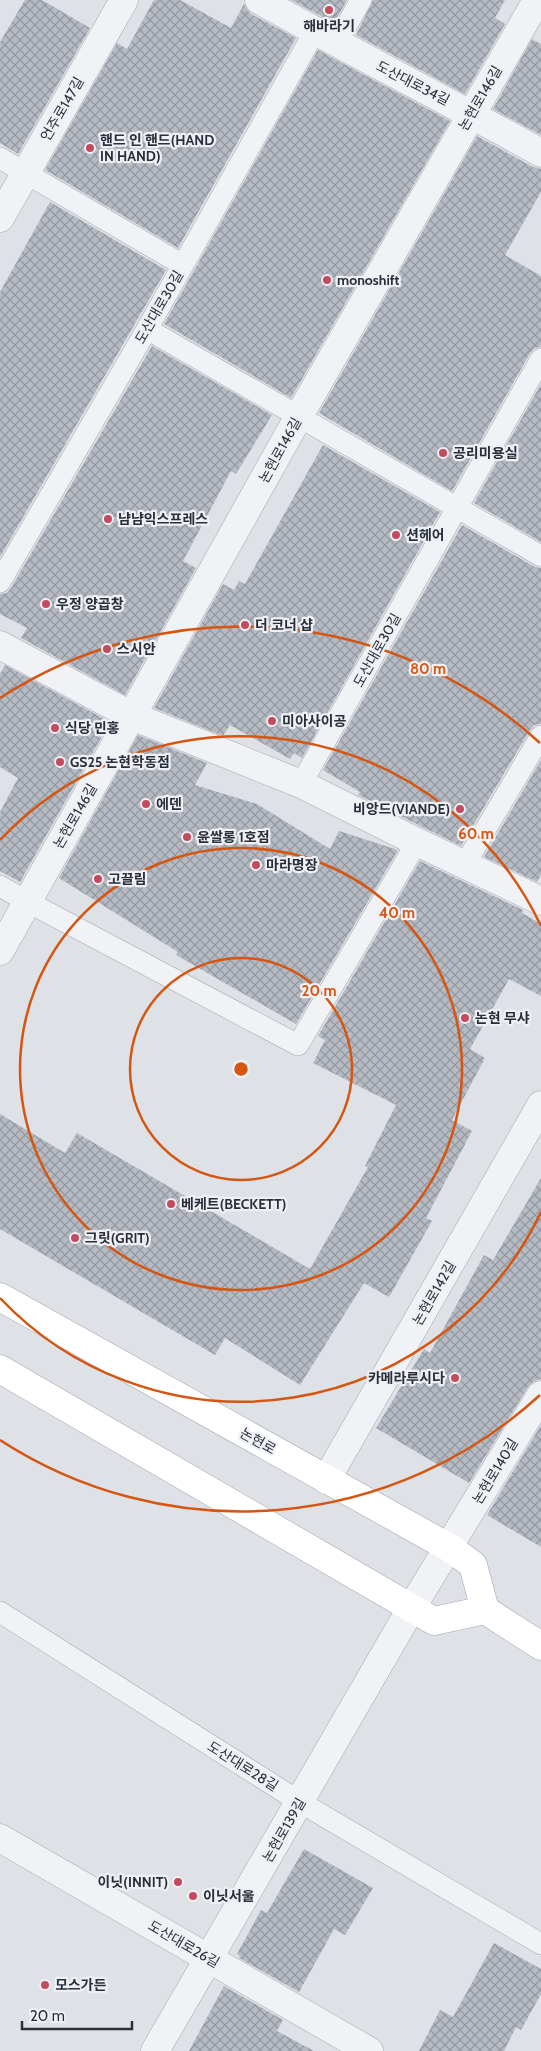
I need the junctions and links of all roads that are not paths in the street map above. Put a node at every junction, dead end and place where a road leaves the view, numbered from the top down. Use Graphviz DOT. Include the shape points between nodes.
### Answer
graph roads {
  1 [pos="124,0"];
  2 [pos="259,0"];
  3 [pos="361,0"];
  4 [pos="537,0"];
  5 [pos="325,37"];
  6 [pos="471,114"];
  7 [pos="541,153"];
  8 [pos="0,158"];
  9 [pos="26,174"];
  10 [pos="0,218"];
  11 [pos="183,265"];
  12 [pos="147,329"];
  13 [pos="541,359"];
  14 [pos="300,416"];
  15 [pos="458,506"];
  16 [pos="541,556"];
  17 [pos="0,582"];
  18 [pos="0,646"];
  19 [pos="132,716"];
  20 [pos="541,736"];
  21 [pos="301,784"];
  22 [pos="417,842"];
  23 [pos="465,864"];
  24 [pos="0,886"];
  25 [pos="541,901"];
  26 [pos="26,902"];
  27 [pos="0,951"];
  28 [pos="541,1105"];
  29 [pos="0,1297"];
  30 [pos="0,1369"];
  31 [pos="541,1395"];
  32 [pos="326,1480"];
  33 [pos="450,1548"];
  34 [pos="412,1607"];
  35 [pos="485,1610"];
  36 [pos="0,1612"];
  37 [pos="541,1646"];
  38 [pos="300,1802"];
  39 [pos="0,1838"];
  40 [pos="541,1944"];
  41 [pos="209,1959"];
  42 [pos="155,2051"];
  43 [pos="369,2051"];
  1 -- 9 [label="street, 언주로147길"];
  2 -- 5 [label="street, 도산대로34길"];
  3 -- 5 [label="lane"];
  4 -- 6 [label="street, 논현로146길"];
  5 -- 6 [label="street, 도산대로34길"];
  5 -- 11 [label="lane, 도산대로30길"];
  6 -- 7 [label="street, 도산대로34길"];
  6 -- 14 [label="street, 논현로146길"];
  8 -- 9 [label="lane"];
  9 -- 10 [label="street, 언주로147길"];
  9 -- 11 [label="lane"];
  11 -- 12 [label="lane, 도산대로30길"];
  12 -- 14 [label="lane"];
  12 -- 17 [label="lane, 도산대로30길"];
  13 -- 15 [label="lane, 도산대로30길"];
  14 -- 15 [label="lane"];
  14 -- 19 [label="street, 논현로146길"];
  15 -- 16 [label="lane"];
  15 -- 21 [label="lane, 도산대로30길"];
  18 -- 19 [label="street"];
  19 -- 21 [label="street"];
  19 -- 26 [label="street, 논현로146길"];
  20 -- 23 [label="lane"];
  21 -- 22 [label="street"];
  22 -- 23 [label="street"];
  22 -- 26 [label="lane" via="298,1044"];
  23 -- 25 [label="street"];
  24 -- 26 [label="lane"];
  26 -- 27 [label="street, 논현로146길"];
  28 -- 32 [label="street, 논현로142길"];
  29 -- 32 [label="main road, 논현로"];
  30 -- 34 [label="main road"];
  31 -- 33 [label="street, 논현로140길"];
  32 -- 33 [label="main road, 논현로"];
  33 -- 34 [label="street, 논현로140길"];
  33 -- 35 [label="main road, 논현로" via="473,1565"];
  34 -- 35 [label="main road" via="434,1621"];
  34 -- 38 [label="street, 논현로139길"];
  35 -- 37 [label="main road"];
  36 -- 38 [label="lane, 도산대로28길"];
  38 -- 40 [label="lane, 도산대로28길"];
  38 -- 41 [label="street, 논현로139길"];
  39 -- 41 [label="street, 도산대로26길"];
  41 -- 42 [label="street, 논현로139길"];
  41 -- 43 [label="street, 도산대로26길"];
}
